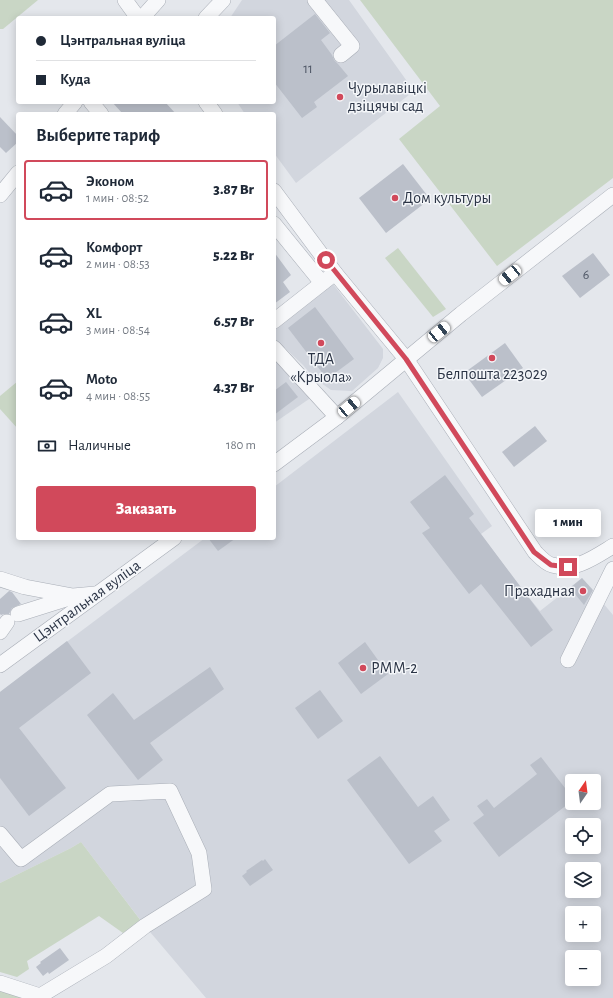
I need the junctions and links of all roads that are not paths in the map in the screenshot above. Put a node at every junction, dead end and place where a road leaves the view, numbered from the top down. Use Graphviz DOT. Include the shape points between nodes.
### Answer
graph roads {
  1 [pos="125,0"];
  2 [pos="158,0"];
  3 [pos="223,0"];
  4 [pos="315,0"];
  5 [pos="137,16"];
  6 [pos="144,16"];
  7 [pos="208,16"];
  8 [pos="341,55"];
  9 [pos="73,104"];
  10 [pos="92,104"];
  11 [pos="67,112"];
  12 [pos="99,112"];
  13 [pos="16,175"];
  14 [pos="0,195"];
  15 [pos="276,195"];
  16 [pos="613,195"];
  17 [pos="276,226"];
  18 [pos="335,273"];
  19 [pos="322,283"];
  20 [pos="276,319"];
  21 [pos="276,350"];
  22 [pos="406,359"];
  23 [pos="337,417"];
  24 [pos="276,463"];
  25 [pos="171,540"];
  26 [pos="613,546"];
  27 [pos="613,569"];
  28 [pos="0,579"];
  29 [pos="96,594"];
  30 [pos="73,596"];
  31 [pos="8,623"];
  32 [pos="568,660"];
  33 [pos="0,665"];
  34 [pos="0,834"];
  35 [pos="0,983"];
  36 [pos="41,997"];
  1 -- 5 [label="street"];
  2 -- 6 [label="street"];
  3 -- 7 [label="street"];
  4 -- 8 [label="street" via="352,46"];
  9 -- 11 [label="street"];
  10 -- 12 [label="street"];
  13 -- 14 [label="street"];
  15 -- 18 [label="street"];
  16 -- 22 [label="street"];
  17 -- 19 [label="street"];
  18 -- 19 [label="street"];
  18 -- 22 [label="street"];
  19 -- 20 [label="street"];
  21 -- 23 [label="street"];
  22 -- 23 [label="street"];
  22 -- 26 [label="street" via="534,552 551,565 568,567 589,561"];
  23 -- 24 [label="street"];
  25 -- 29 [label="street, Цэнтральная вуліца"];
  27 -- 32 [label="street"];
  28 -- 30 [label="street" via="25,587"];
  29 -- 30 [label="street"];
  29 -- 33 [label="street, Цэнтральная вуліца"];
  30 -- 31 [label="street"];
  34 -- 36 [label="street" via="20,858 110,794 170,791 198,853 204,889"];
  35 -- 36 [label="street"];
}
